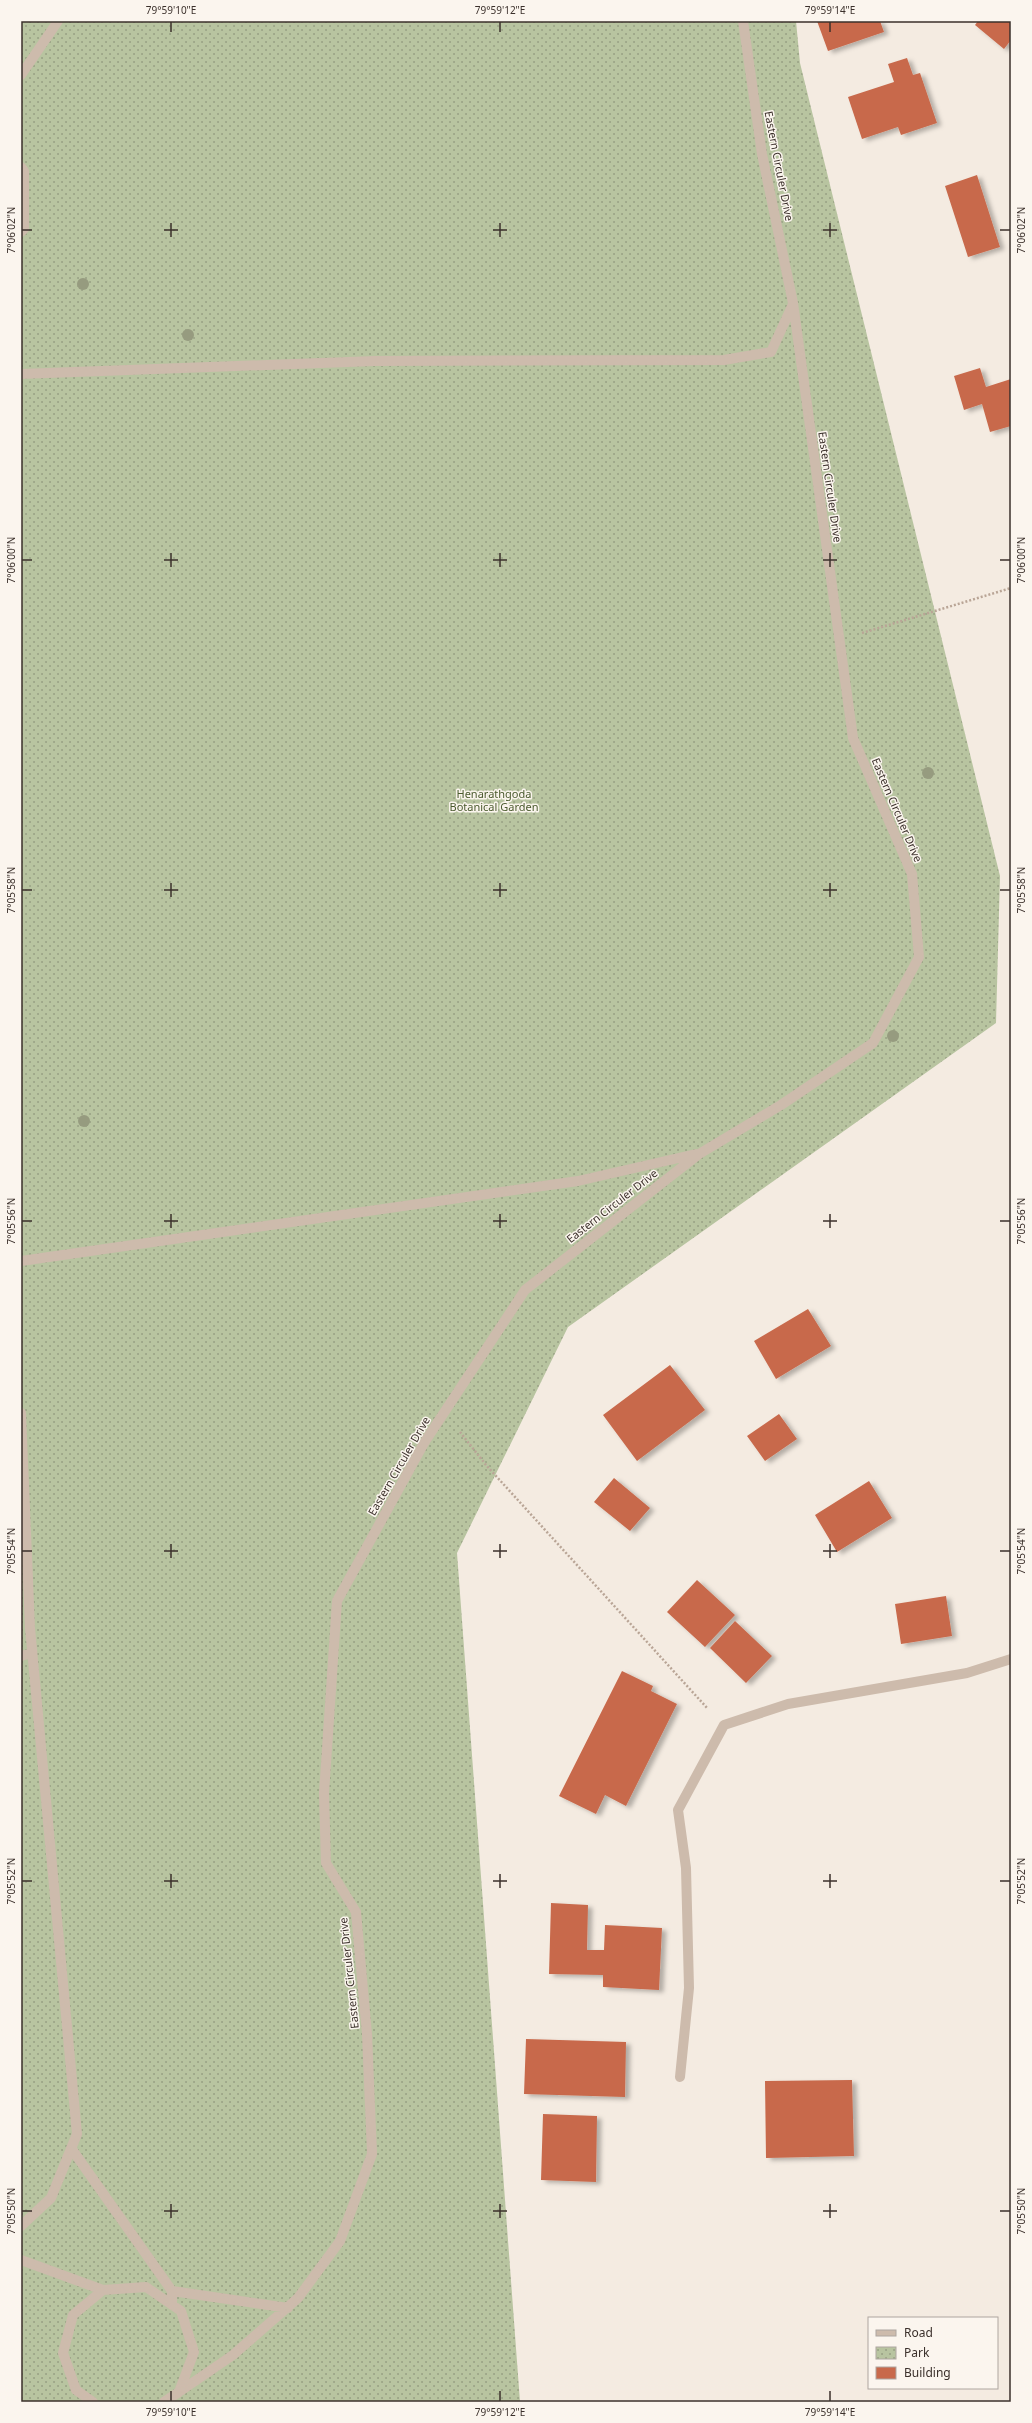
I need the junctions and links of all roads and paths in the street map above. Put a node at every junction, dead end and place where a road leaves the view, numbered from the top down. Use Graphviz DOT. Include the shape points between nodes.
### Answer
graph roads {
  1 [pos="58,21"];
  2 [pos="742,21"];
  3 [pos="21,75"];
  4 [pos="21,167"];
  5 [pos="21,232"];
  6 [pos="793,303"];
  7 [pos="21,374"];
  8 [pos="1011,588"];
  9 [pos="840,640"];
  10 [pos="699,1154"];
  11 [pos="21,1261"];
  12 [pos="21,1413"];
  13 [pos="458,1430"];
  14 [pos="32,1653"];
  15 [pos="21,1656"];
  16 [pos="1011,1659"];
  17 [pos="724,1725"];
  18 [pos="680,2077"];
  19 [pos="71,2148"];
  20 [pos="21,2226"];
  21 [pos="21,2260"];
  22 [pos="103,2290"];
  23 [pos="172,2291"];
  24 [pos="172,2305"];
  25 [pos="288,2308"];
  26 [pos="179,2392"];
  27 [pos="93,2402"];
  28 [pos="164,2402"];
  1 -- 3 [label="street"];
  2 -- 6 [label="street, Eastern Circuler Drive" via="762,154"];
  4 -- 5 [label="street" via="24,171 24,229"];
  6 -- 7 [label="street" via="771,352 724,360 375,361"];
  6 -- 9 [label="street, Eastern Circuler Drive"];
  8 -- 9 [label="path"];
  9 -- 10 [label="street, Eastern Circuler Drive" via="853,738 912,874 919,956 873,1043 782,1104"];
  10 -- 11 [label="street" via="578,1181"];
  10 -- 25 [label="street, Eastern Circuler Drive" via="525,1290 424,1443 337,1602 324,1793 326,1863 356,1912 367,2034 372,2154 340,2241"];
  12 -- 14 [label="street"];
  13 -- 17 [label="path" via="689,1690"];
  14 -- 15 [label="street"];
  14 -- 19 [label="street" via="77,2134"];
  16 -- 17 [label="street" via="967,1673 788,1704"];
  17 -- 18 [label="street" via="678,1810 686,1868 689,1988"];
  19 -- 20 [label="street" via="51,2198"];
  19 -- 23 [label="street"];
  21 -- 22 [label="street"];
  22 -- 24 [label="street" via="146,2287"];
  22 -- 27 [label="street" via="73,2315 63,2353 76,2390"];
  23 -- 24 [label="street"];
  23 -- 25 [label="street"];
  24 -- 26 [label="street" via="181,2311 194,2352"];
  25 -- 26 [label="street, Eastern Circuler Drive" via="233,2355"];
  26 -- 28 [label="street, Eastern Circuler Drive"];
}
